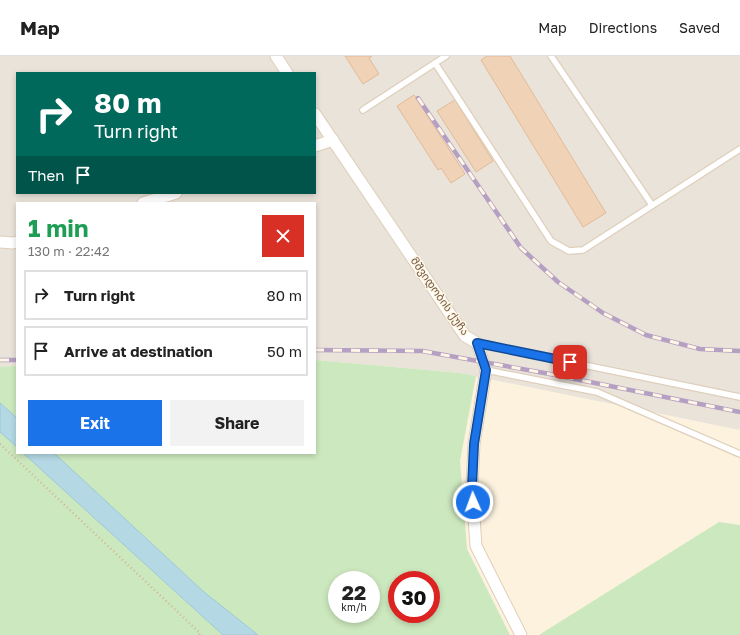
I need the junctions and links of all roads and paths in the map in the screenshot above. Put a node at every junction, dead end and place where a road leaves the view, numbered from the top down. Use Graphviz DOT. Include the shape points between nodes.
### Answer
graph roads {
  1 [pos="276,56"];
  2 [pos="446,56"];
  3 [pos="552,56"];
  4 [pos="435,64"];
  5 [pos="286,72"];
  6 [pos="363,110"];
  7 [pos="316,115"];
  8 [pos="333,140"];
  9 [pos="316,146"];
  10 [pos="740,149"];
  11 [pos="173,194"];
  12 [pos="146,202"];
  13 [pos="652,205"];
  14 [pos="0,242"];
  15 [pos="16,242"];
  16 [pos="477,343"];
  17 [pos="486,370"];
  18 [pos="740,397"];
  19 [pos="0,444"];
  20 [pos="740,454"];
  21 [pos="200,635"];
  22 [pos="521,635"];
  1 -- 5 [label="street"];
  2 -- 4 [label="lane"];
  3 -- 13 [label="lane"];
  4 -- 6 [label="lane"];
  4 -- 13 [label="lane" via="551,241 569,251 583,250"];
  7 -- 8 [label="street, მშვიდობის ქუჩა"];
  8 -- 9 [label="street"];
  8 -- 16 [label="street, მშვიდობის ქუჩა" via="465,336"];
  10 -- 13 [label="lane"];
  11 -- 12 [label="street"];
  14 -- 15 [label="street"];
  16 -- 17 [label="street, მშვიდობის ქუჩა"];
  16 -- 18 [label="lane"];
  17 -- 20 [label="lane" via="597,392"];
  17 -- 22 [label="street, მშვიდობის ქუჩა" via="474,444 472,487 476,546"];
  19 -- 21 [label="path"];
}
